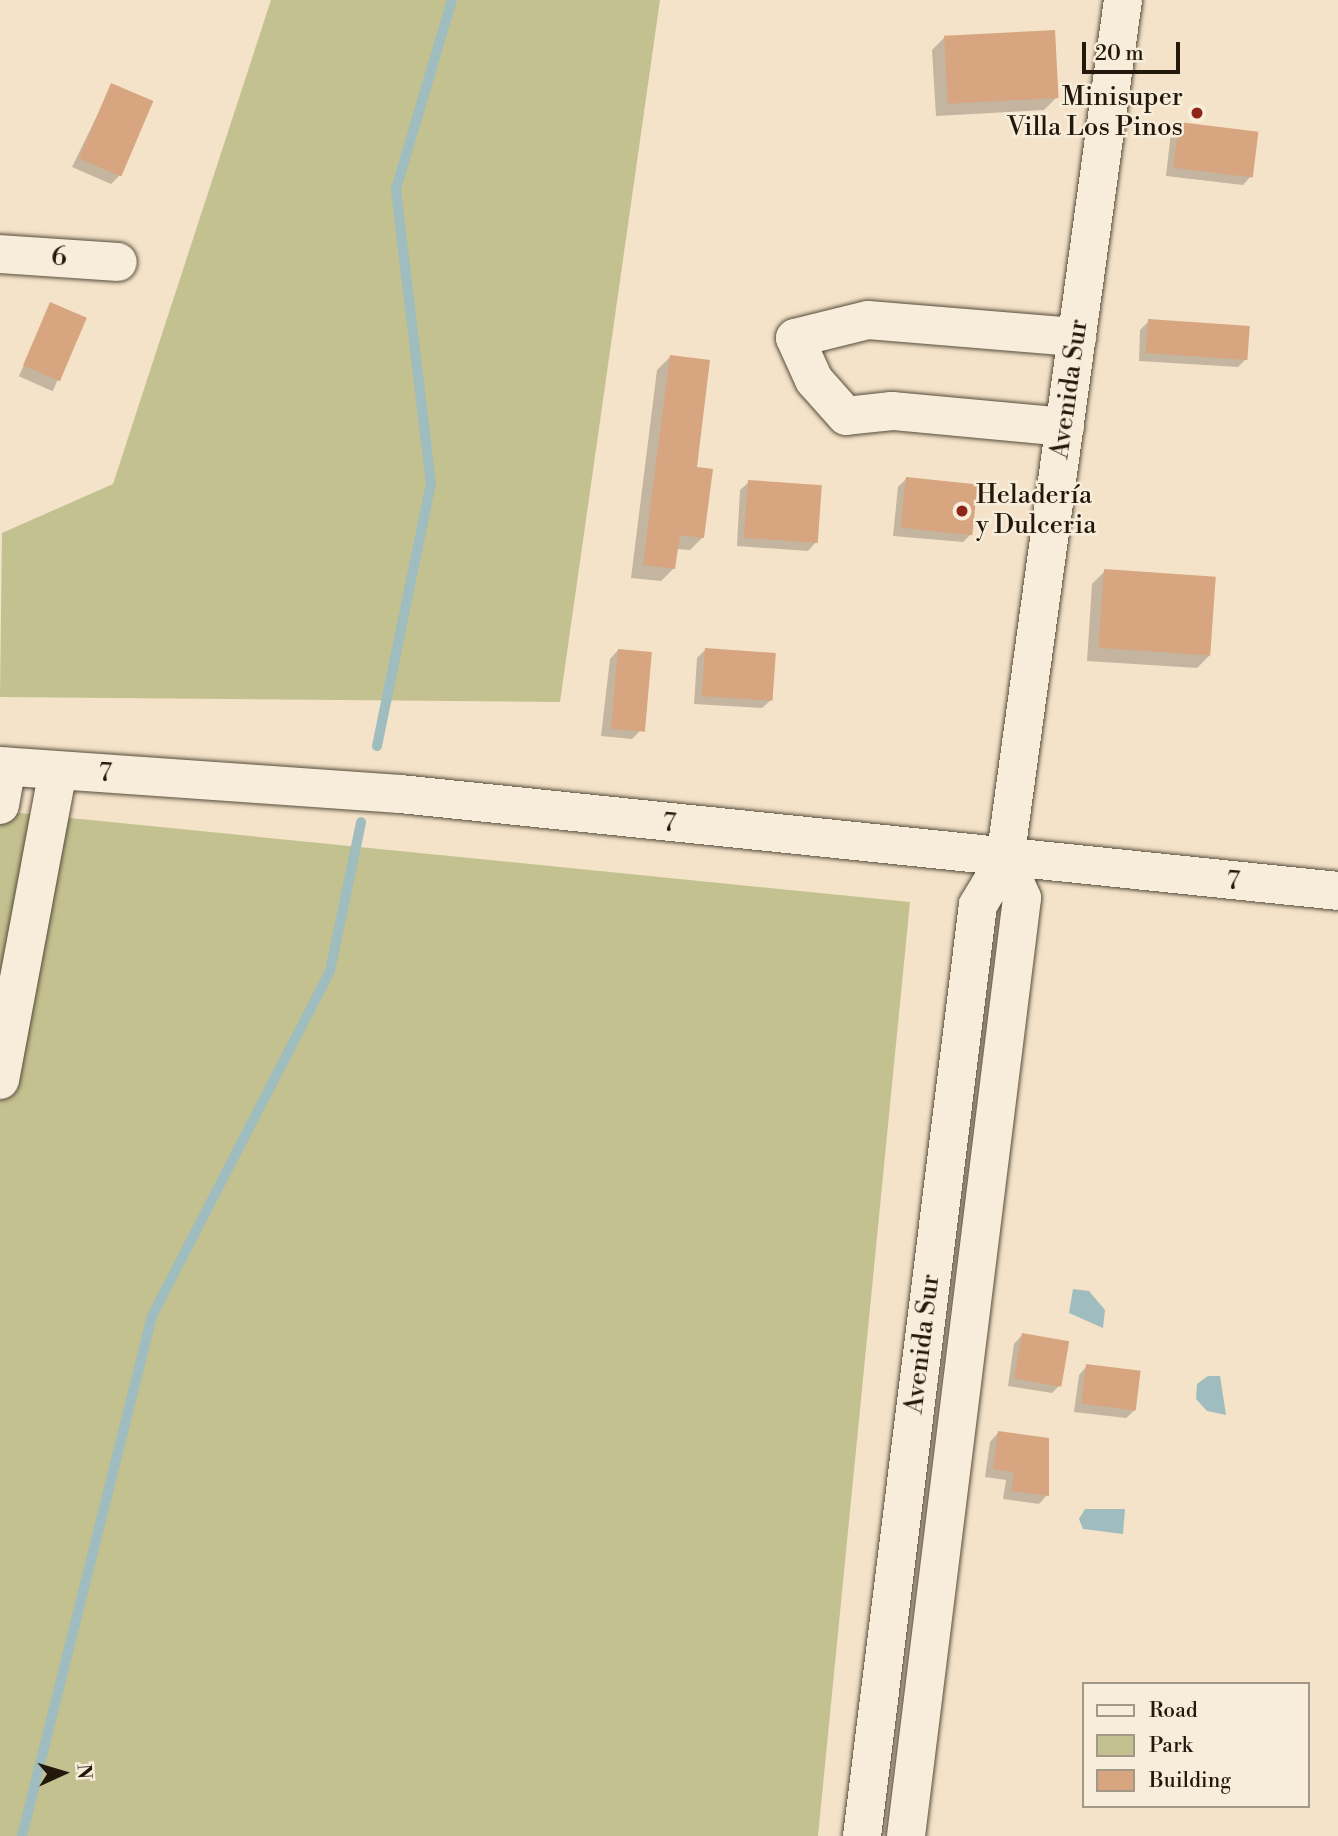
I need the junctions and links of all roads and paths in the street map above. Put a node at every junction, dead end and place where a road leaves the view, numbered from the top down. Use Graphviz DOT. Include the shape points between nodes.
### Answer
graph roads {
  1 [pos="1123,0"];
  2 [pos="0,254"];
  3 [pos="118,262"];
  4 [pos="1077,337"];
  5 [pos="1065,427"];
  6 [pos="3,766"];
  7 [pos="58,771"];
  8 [pos="0,805"];
  9 [pos="1005,860"];
  10 [pos="1338,891"];
  11 [pos="0,1080"];
  12 [pos="862,1836"];
  13 [pos="906,1836"];
  1 -- 4 [label="street, Avenida Sur"];
  2 -- 3 [label="street, 6"];
  4 -- 5 [label="street, Avenida Sur"];
  4 -- 5 [label="street" via="868,320 794,338 814,380 846,416 892,411"];
  5 -- 9 [label="street, Avenida Sur"];
  6 -- 7 [label="street, 7"];
  6 -- 8 [label="street"];
  7 -- 9 [label="street, 7" via="400,794"];
  7 -- 11 [label="street"];
  9 -- 10 [label="street, 7"];
  9 -- 12 [label="street, Avenida Sur" via="978,905"];
  9 -- 13 [label="street, Avenida Sur" via="1023,898"];
}
